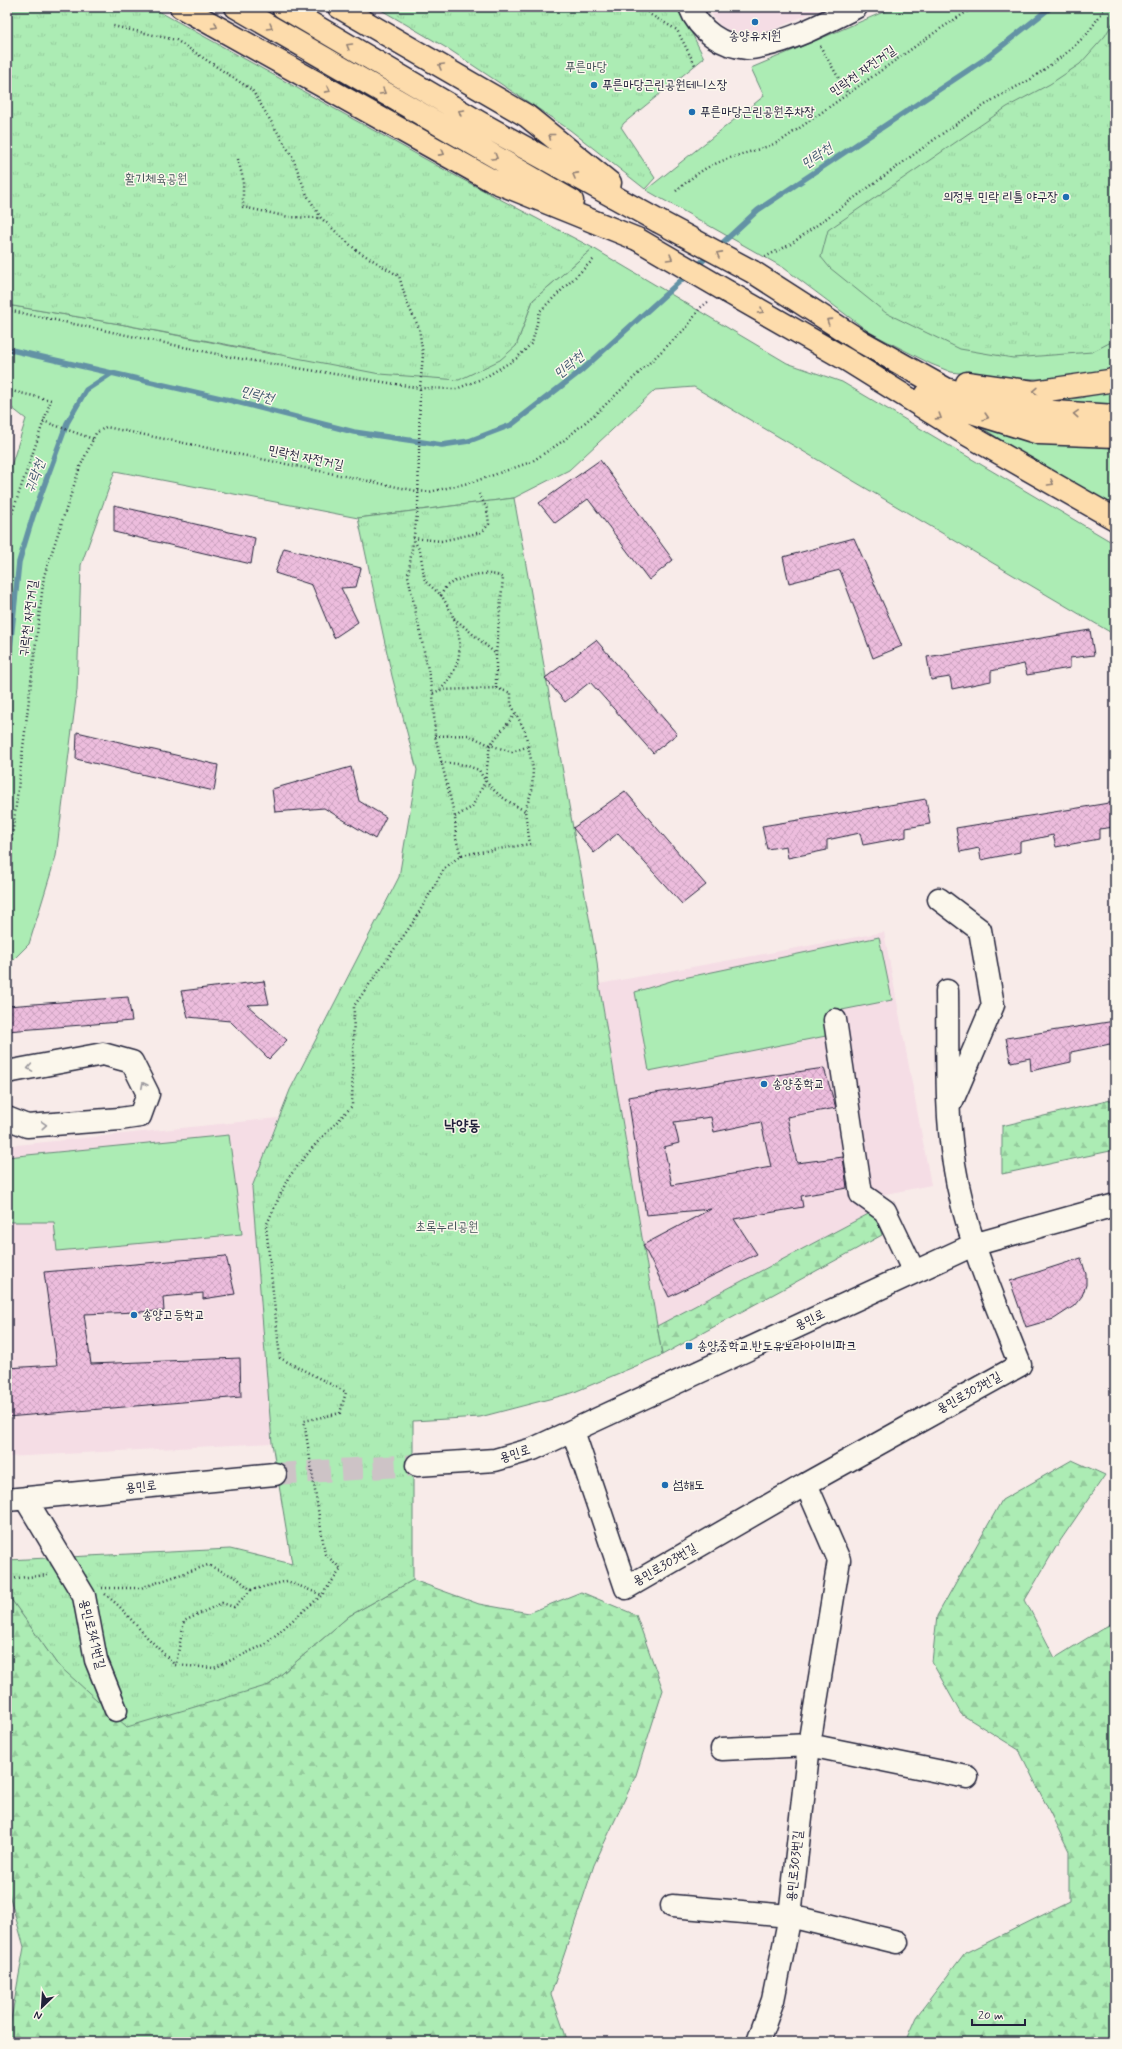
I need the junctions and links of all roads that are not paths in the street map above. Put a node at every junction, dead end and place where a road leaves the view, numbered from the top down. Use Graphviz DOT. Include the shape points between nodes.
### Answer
graph roads {
  1 [pos="181,7"];
  2 [pos="236,7"];
  3 [pos="283,7"];
  4 [pos="339,7"];
  5 [pos="690,7"];
  6 [pos="856,7"];
  7 [pos="658,221"];
  8 [pos="637,239"];
  9 [pos="862,342"];
  10 [pos="846,360"];
  11 [pos="1115,379"];
  12 [pos="1115,416"];
  13 [pos="1115,436"];
  14 [pos="1115,519"];
  15 [pos="939,898"];
  16 [pos="948,991"];
  17 [pos="835,1020"];
  18 [pos="7,1072"];
  19 [pos="949,1107"];
  20 [pos="7,1118"];
  21 [pos="1115,1205"];
  22 [pos="973,1245"];
  23 [pos="914,1272"];
  24 [pos="574,1431"];
  25 [pos="417,1465"];
  26 [pos="274,1474"];
  27 [pos="806,1484"];
  28 [pos="16,1499"];
  29 [pos="116,1710"];
  30 [pos="809,1745"];
  31 [pos="722,1749"];
  32 [pos="967,1777"];
  33 [pos="672,1906"];
  34 [pos="790,1916"];
  35 [pos="897,1942"];
  36 [pos="758,2042"];
  1 -- 8 [label="highway, one-way" via="490,180"];
  2 -- 8 [label="highway, one-way"];
  7 -- 3 [label="highway, one-way" via="482,124"];
  7 -- 4 [label="highway, one-way" via="527,116"];
  5 -- 6 [label="street" via="705,30 720,41 748,49 773,44 810,30"];
  9 -- 7 [label="highway, one-way, bridge" via="753,272"];
  8 -- 10 [label="highway, one-way, bridge"];
  11 -- 9 [label="highway, one-way" via="1034,392 965,382"];
  12 -- 9 [label="highway, one-way" via="1024,410 946,389"];
  10 -- 13 [label="highway, one-way" via="955,407 1040,433"];
  10 -- 14 [label="highway, one-way" via="961,431"];
  15 -- 19 [label="street" via="980,930 993,1006"];
  16 -- 19 [label="street"];
  17 -- 23 [label="street" via="862,1194 885,1211"];
  20 -- 18 [label="street, one-way" via="27,1126 140,1116 148,1094 132,1062 103,1054"];
  19 -- 22 [label="street" via="954,1164"];
  21 -- 22 [label="street, 용민로"];
  22 -- 23 [label="street, 용민로"];
  22 -- 27 [label="street, 용민로303번길" via="1020,1365"];
  23 -- 24 [label="street, 용민로"];
  24 -- 25 [label="street, 용민로" via="533,1449 495,1460"];
  24 -- 27 [label="street, 용민로303번길" via="626,1588"];
  26 -- 28 [label="street, 용민로"];
  27 -- 30 [label="street, 용민로303번길" via="839,1560"];
  28 -- 29 [label="street, 용민로341번길" via="84,1584 96,1660"];
  30 -- 31 [label="street"];
  30 -- 32 [label="street"];
  30 -- 34 [label="street, 용민로303번길"];
  33 -- 34 [label="street, 용민로303번길"];
  34 -- 35 [label="street, 용민로303번길"];
  34 -- 36 [label="street, 용민로303번길" via="773,2000"];
}
